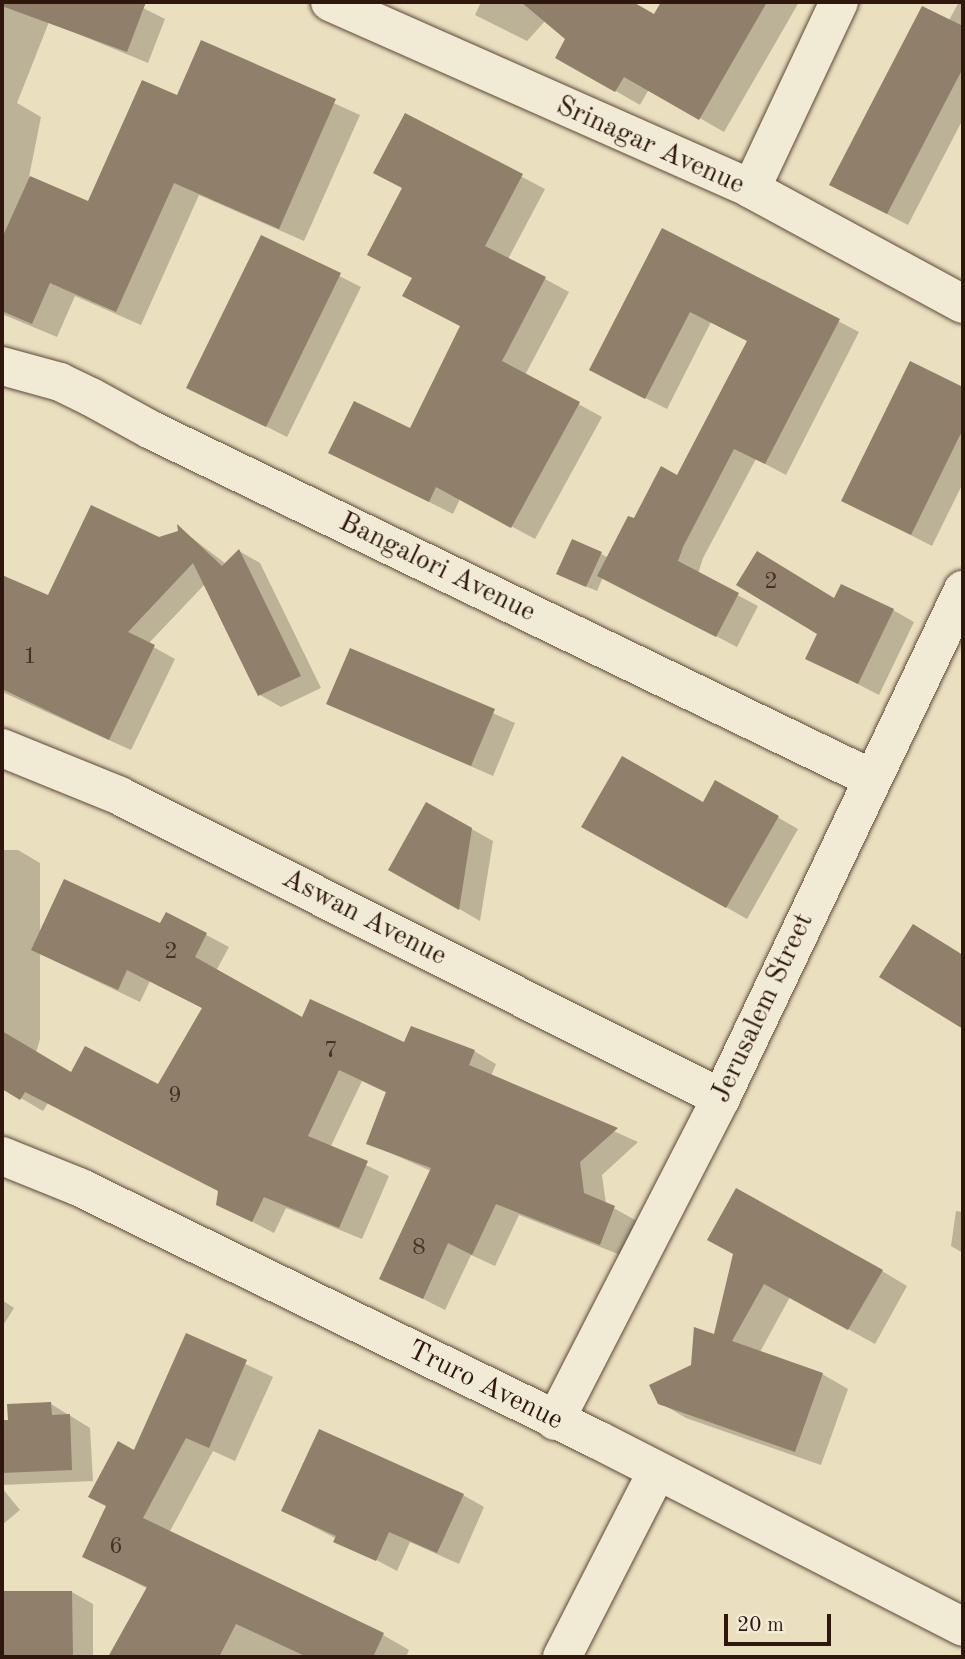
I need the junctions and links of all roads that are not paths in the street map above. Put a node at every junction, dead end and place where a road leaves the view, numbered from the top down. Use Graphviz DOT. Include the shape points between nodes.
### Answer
graph roads {
  1 [pos="330,2"];
  2 [pos="839,2"];
  3 [pos="751,189"];
  4 [pos="963,303"];
  5 [pos="2,366"];
  6 [pos="963,590"];
  7 [pos="2,748"];
  8 [pos="871,778"];
  9 [pos="721,1098"];
  10 [pos="2,1156"];
  11 [pos="555,1422"];
  12 [pos="656,1473"];
  13 [pos="963,1627"];
  14 [pos="562,1657"];
  1 -- 3 [label="street, Srinagar Avenue"];
  2 -- 3 [label="street"];
  3 -- 4 [label="street, Srinagar Avenue"];
  5 -- 8 [label="street, Bangalori Avenue" via="60,382"];
  6 -- 8 [label="street, Jerusalem Street"];
  7 -- 9 [label="street, Aswan Avenue" via="120,796"];
  8 -- 9 [label="street, Jerusalem Street"];
  9 -- 11 [label="street, Jerusalem Street"];
  10 -- 11 [label="street, Truro Avenue" via="79,1187"];
  11 -- 12 [label="street, Truro Avenue"];
  12 -- 13 [label="street, Truro Avenue"];
  12 -- 14 [label="street"];
}
